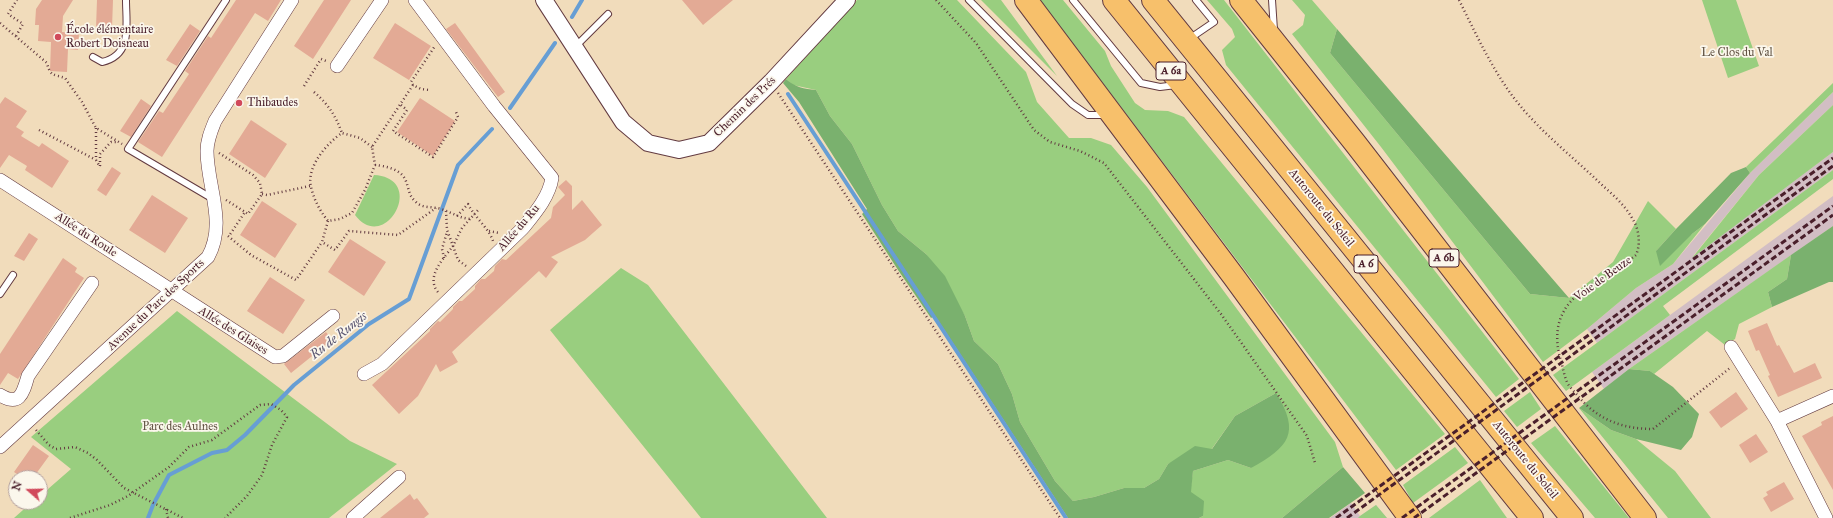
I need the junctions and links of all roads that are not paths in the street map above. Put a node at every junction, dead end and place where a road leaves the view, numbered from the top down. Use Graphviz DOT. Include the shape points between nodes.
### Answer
graph roads {
  1 [pos="126,0"];
  2 [pos="226,0"];
  3 [pos="292,0"];
  4 [pos="382,0"];
  5 [pos="415,0"];
  6 [pos="544,0"];
  7 [pos="847,0"];
  8 [pos="969,0"];
  9 [pos="1026,0"];
  10 [pos="1073,0"];
  11 [pos="1114,0"];
  12 [pos="1196,0"];
  13 [pos="1241,0"];
  14 [pos="1272,0"];
  15 [pos="1157,5"];
  16 [pos="608,14"];
  17 [pos="1186,41"];
  18 [pos="1275,41"];
  19 [pos="575,47"];
  20 [pos="93,57"];
  21 [pos="337,66"];
  22 [pos="1182,84"];
  23 [pos="1112,115"];
  24 [pos="1229,142"];
  25 [pos="0,180"];
  26 [pos="213,196"];
  27 [pos="13,275"];
  28 [pos="92,283"];
  29 [pos="172,292"];
  30 [pos="0,294"];
  31 [pos="333,316"];
  32 [pos="1731,347"];
  33 [pos="364,374"];
  34 [pos="0,395"];
  35 [pos="1833,396"];
  36 [pos="1777,421"];
  37 [pos="0,447"];
  38 [pos="399,477"];
  39 [pos="353,518"];
  40 [pos="1410,518"];
  41 [pos="1532,518"];
  42 [pos="1572,518"];
  43 [pos="1645,518"];
  44 [pos="1826,518"];
  1 -- 20 [label="lane" via="125,43 120,53 112,60 102,62"];
  2 -- 26 [label="lane" via="128,149"];
  3 -- 26 [label="street, Avenue du Parc des Sports" via="215,121 207,151"];
  4 -- 21 [label="street"];
  5 -- 33 [label="street, Allée du Ru" via="494,106 552,178 551,187 523,228 382,364"];
  6 -- 19 [label="street, Chemin des Prés"];
  7 -- 19 [label="street, Chemin des Prés" via="771,82 709,143 679,150 648,143 623,122"];
  8 -- 23 [label="lane" via="1072,104 1088,115"];
  9 -- 23 [label="highway"];
  10 -- 22 [label="lane" via="1141,83 1160,87"];
  11 -- 22 [label="highway, A 6a"];
  12 -- 17 [label="lane" via="1214,22"];
  13 -- 18 [label="highway, A 6b"];
  14 -- 18 [label="lane"];
  15 -- 17 [label="highway, Autoroute du Soleil / A 6"];
  16 -- 19 [label="lane"];
  17 -- 42 [label="highway, Autoroute du Soleil / A 6"];
  18 -- 43 [label="highway, A 6b"];
  22 -- 24 [label="highway, A 6a"];
  23 -- 40 [label="highway"];
  24 -- 41 [label="highway, A 6"];
  25 -- 29 [label="street, Allée du Roule"];
  26 -- 29 [label="street, Avenue du Parc des Sports" via="222,236 208,257"];
  27 -- 30 [label="lane"];
  28 -- 34 [label="street" via="28,376 19,397 13,401"];
  29 -- 31 [label="street, Allée des Glaises" via="275,357 283,356"];
  29 -- 37 [label="street, Avenue du Parc des Sports"];
  32 -- 36 [label="street"];
  35 -- 36 [label="street"];
  36 -- 44 [label="street"];
  38 -- 39 [label="street"];
}
